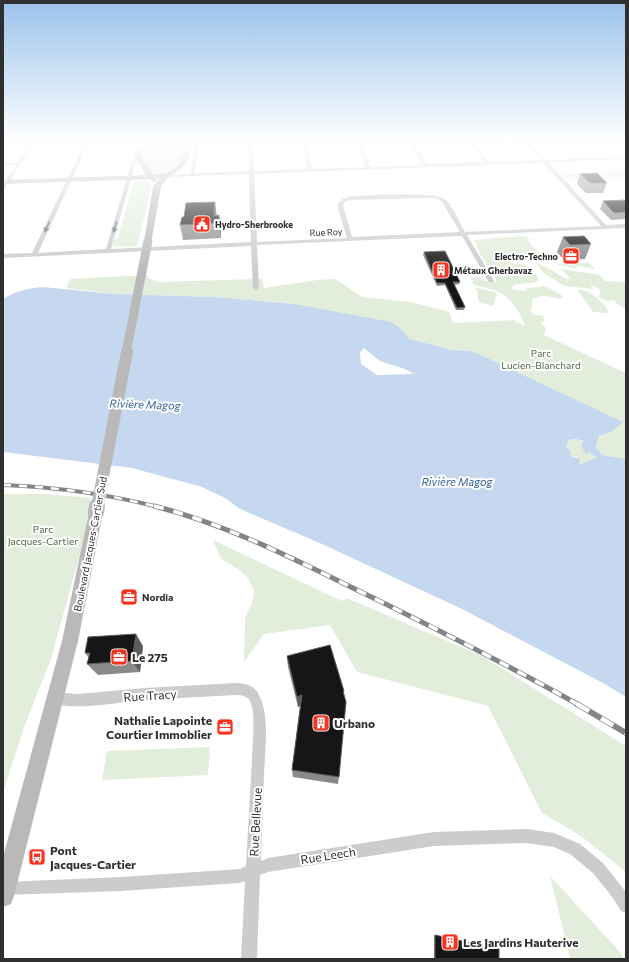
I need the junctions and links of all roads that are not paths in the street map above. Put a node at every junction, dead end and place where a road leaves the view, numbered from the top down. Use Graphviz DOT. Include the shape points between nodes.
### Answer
graph roads {
  1 [pos="65,187"];
  2 [pos="126,187"];
  3 [pos="157,187"];
  4 [pos="252,187"];
  5 [pos="567,187"];
  6 [pos="626,226"];
  7 [pos="604,227"];
  8 [pos="465,234"];
  9 [pos="350,240"];
  10 [pos="254,245"];
  11 [pos="108,251"];
  12 [pos="34,255"];
  13 [pos="3,256"];
  14 [pos="491,281"];
  15 [pos="256,288"];
  16 [pos="246,690"];
  17 [pos="54,698"];
  18 [pos="253,870"];
  19 [pos="4,893"];
  20 [pos="626,906"];
  21 [pos="249,959"];
  1 -- 12 [label="street, one-way"];
  2 -- 11 [label="street, one-way"];
  3 -- 17 [label="main road, Boulevard Jacques-Cartier Sud, bridge" via="74,623"];
  4 -- 10 [label="street"];
  5 -- 7 [label="street"];
  6 -- 7 [label="street, Rue Roy"];
  7 -- 8 [label="street, Rue Roy"];
  8 -- 9 [label="street, Rue Roy"];
  8 -- 9 [label="street" via="444,201 437,197 351,198 344,200 340,205"];
  8 -- 14 [label="street"];
  9 -- 10 [label="street, Rue Roy"];
  10 -- 11 [label="street, Rue Roy"];
  10 -- 15 [label="street"];
  11 -- 12 [label="street, Rue Roy"];
  12 -- 13 [label="street, Rue Roy"];
  16 -- 17 [label="street, Rue Tracy" via="78,700"];
  16 -- 18 [label="street, Rue Bellevue" via="254,695 259,737"];
  17 -- 19 [label="main road, Boulevard Jacques-Cartier Sud"];
  18 -- 19 [label="street, Rue Leech" via="240,876"];
  18 -- 20 [label="street, Rue Leech" via="268,865 434,839 527,836 554,840 575,849 598,868"];
  18 -- 21 [label="street, Rue Bellevue"];
}
